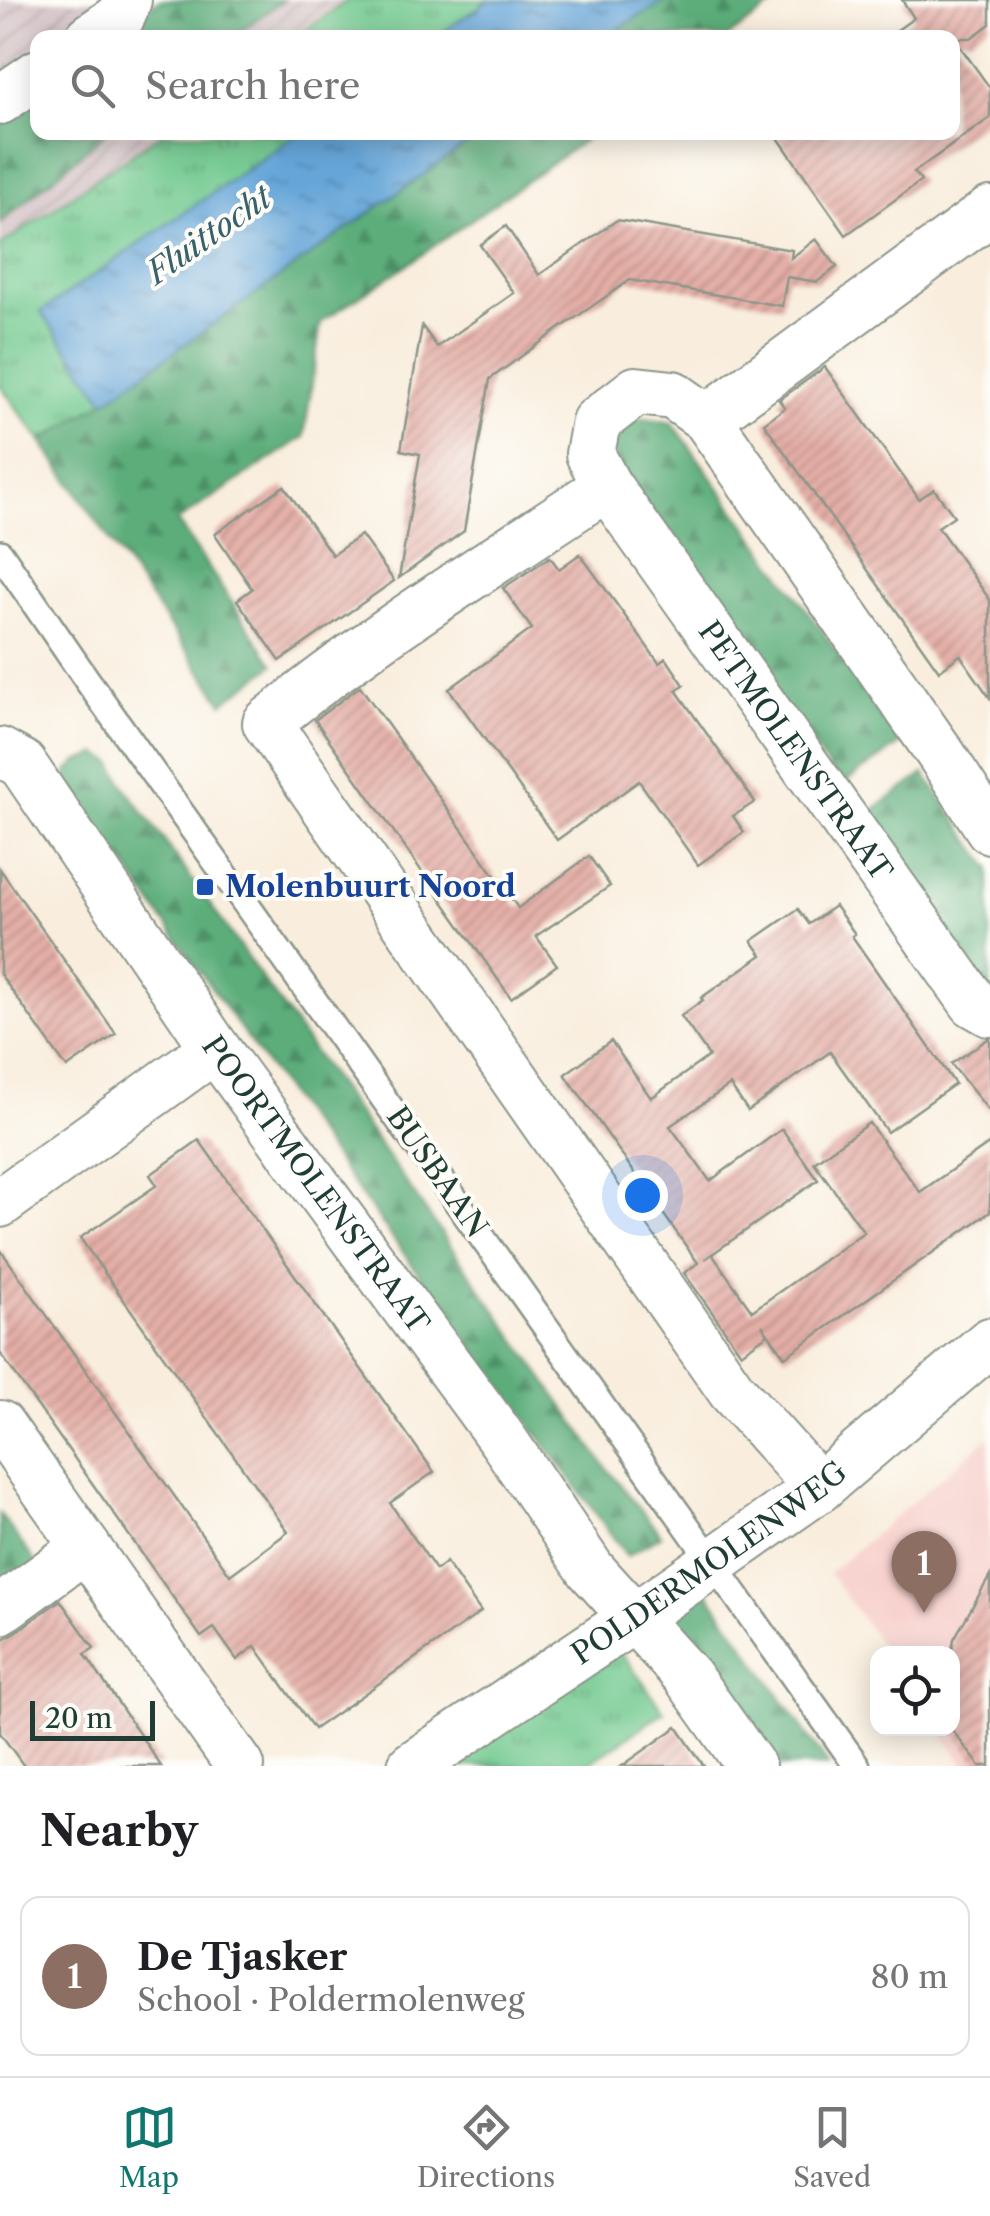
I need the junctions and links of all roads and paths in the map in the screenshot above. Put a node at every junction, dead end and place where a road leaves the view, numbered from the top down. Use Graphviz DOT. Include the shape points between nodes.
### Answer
graph roads {
  1 [pos="127,0"];
  2 [pos="101,30"];
  3 [pos="30,79"];
  4 [pos="0,100"];
  5 [pos="990,211"];
  6 [pos="708,419"];
  7 [pos="606,486"];
  8 [pos="0,553"];
  9 [pos="8,583"];
  10 [pos="0,752"];
  11 [pos="990,829"];
  12 [pos="990,1012"];
  13 [pos="215,1048"];
  14 [pos="0,1202"];
  15 [pos="990,1342"];
  16 [pos="0,1426"];
  17 [pos="819,1488"];
  18 [pos="86,1547"];
  19 [pos="713,1561"];
  20 [pos="0,1610"];
  21 [pos="634,1618"];
  22 [pos="240,1766"];
  23 [pos="412,1766"];
  24 [pos="751,1766"];
  25 [pos="858,1766"];
  1 -- 2 [label="street" via="121,16"];
  3 -- 4 [label="street"];
  5 -- 6 [label="street"];
  6 -- 7 [label="street, PETMOLENSTRAAT" via="674,395 636,391 596,422 590,454"];
  6 -- 11 [label="street"];
  7 -- 12 [label="street, PETMOLENSTRAAT" via="974,1003"];
  7 -- 17 [label="street" via="267,723 732,1391"];
  8 -- 9 [label="lane, BUSBAAN"];
  9 -- 19 [label="lane, BUSBAAN" via="87,680"];
  10 -- 13 [label="street, POORTMOLENSTRAAT" via="22,764"];
  13 -- 14 [label="street"];
  13 -- 21 [label="street, POORTMOLENSTRAAT" via="505,1442 591,1570"];
  15 -- 17 [label="street, POLDERMOLENWEG"];
  16 -- 18 [label="street"];
  17 -- 19 [label="street, POLDERMOLENWEG"];
  18 -- 20 [label="street"];
  18 -- 22 [label="street"];
  19 -- 21 [label="street, POLDERMOLENWEG"];
  19 -- 25 [label="lane, BUSBAAN"];
  21 -- 23 [label="street, POLDERMOLENWEG"];
  21 -- 24 [label="street, POORTMOLENSTRAAT" via="687,1676"];
}
